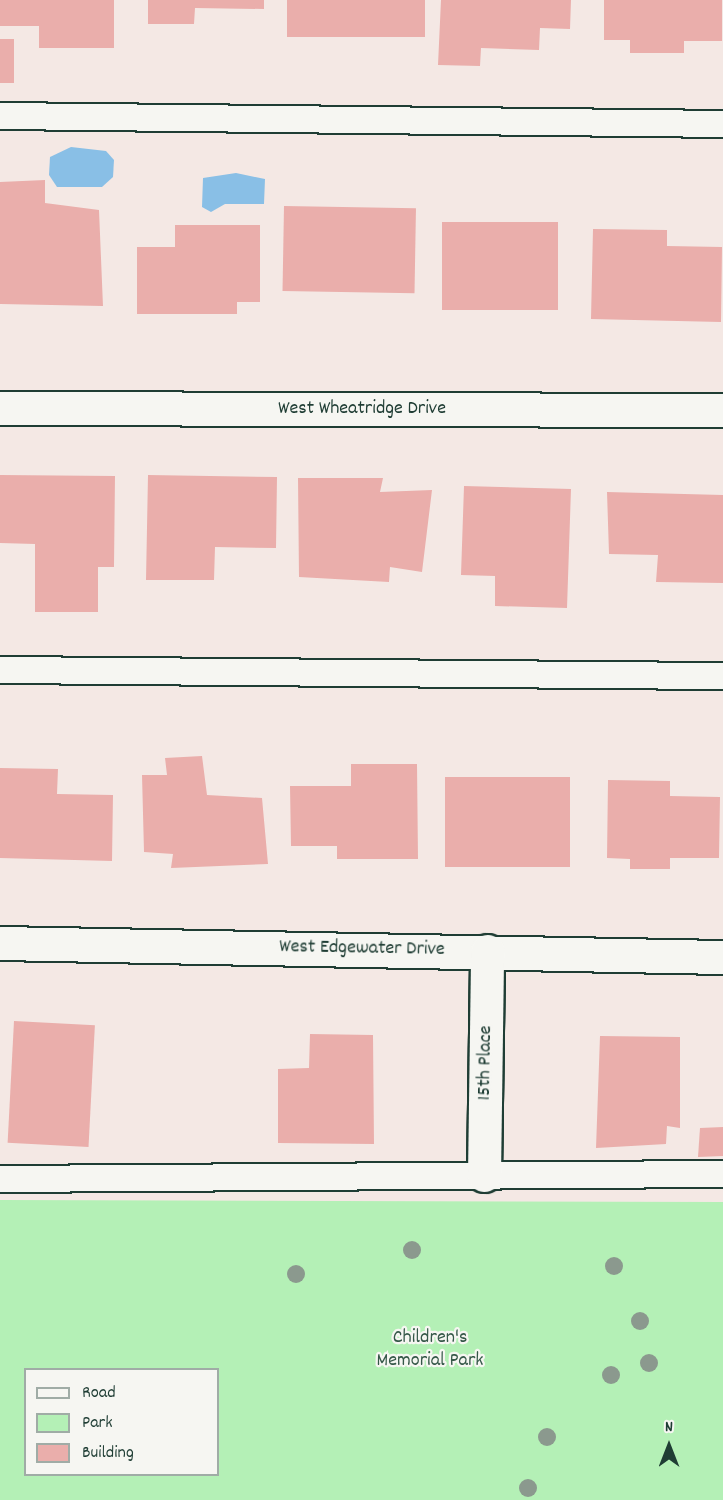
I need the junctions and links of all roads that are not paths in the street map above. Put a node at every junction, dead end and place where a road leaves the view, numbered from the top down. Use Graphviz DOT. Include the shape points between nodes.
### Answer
graph roads {
  1 [pos="0,116"];
  2 [pos="723,124"];
  3 [pos="0,408"];
  4 [pos="723,410"];
  5 [pos="0,670"];
  6 [pos="723,676"];
  7 [pos="0,944"];
  8 [pos="488,951"];
  9 [pos="723,957"];
  10 [pos="723,1173"];
  11 [pos="484,1175"];
  12 [pos="0,1179"];
  1 -- 2 [label="lane"];
  3 -- 4 [label="street, West Wheatridge Drive"];
  5 -- 6 [label="lane"];
  7 -- 8 [label="street, West Edgewater Drive"];
  8 -- 9 [label="street, West Edgewater Drive"];
  8 -- 11 [label="street, 15th Place"];
  10 -- 11 [label="lane"];
  11 -- 12 [label="lane"];
}
